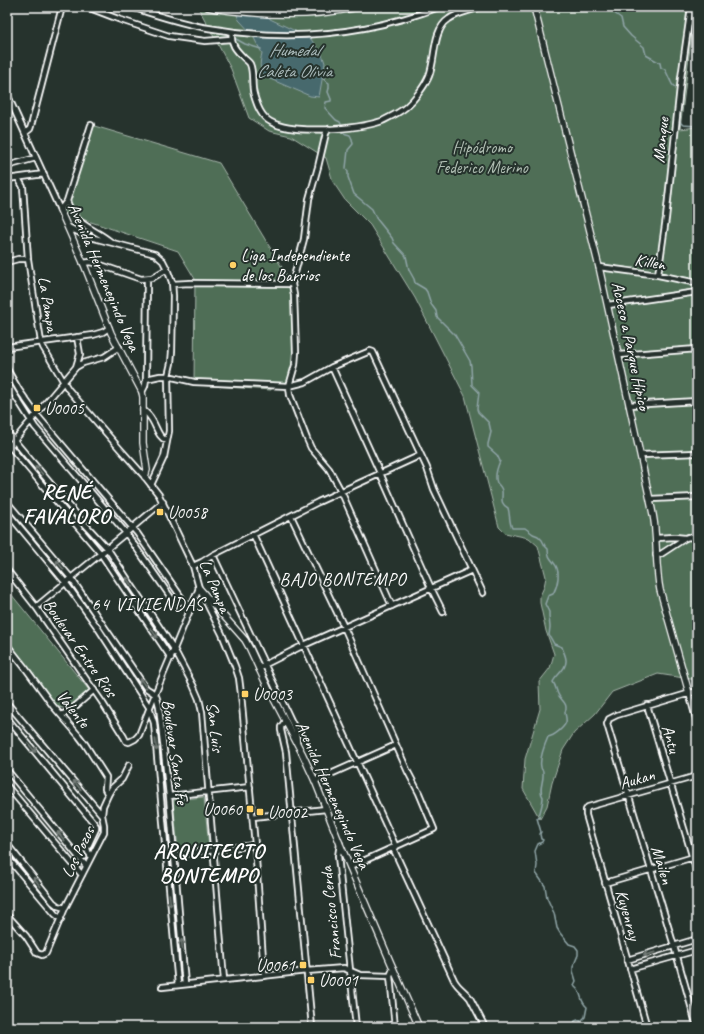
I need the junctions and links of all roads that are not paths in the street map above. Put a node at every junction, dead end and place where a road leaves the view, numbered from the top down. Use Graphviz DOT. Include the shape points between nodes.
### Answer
graph roads {
  1 [pos="62,7"];
  2 [pos="87,7"];
  3 [pos="132,7"];
  4 [pos="208,7"];
  5 [pos="250,7"];
  6 [pos="319,7"];
  7 [pos="359,7"];
  8 [pos="439,7"];
  9 [pos="480,7"];
  10 [pos="534,7"];
  11 [pos="691,7"];
  12 [pos="232,32"];
  13 [pos="231,39"];
  14 [pos="7,94"];
  15 [pos="91,125"];
  16 [pos="328,129"];
  17 [pos="25,133"];
  18 [pos="36,158"];
  19 [pos="7,166"];
  20 [pos="44,174"];
  21 [pos="18,178"];
  22 [pos="7,179"];
  23 [pos="67,201"];
  24 [pos="60,210"];
  25 [pos="68,227"];
  26 [pos="112,243"];
  27 [pos="28,259"];
  28 [pos="7,262"];
  29 [pos="83,263"];
  30 [pos="600,267"];
  31 [pos="167,269"];
  32 [pos="658,275"];
  33 [pos="147,279"];
  34 [pos="697,283"];
  35 [pos="172,284"];
  36 [pos="292,284"];
  37 [pos="697,292"];
  38 [pos="608,306"];
  39 [pos="109,328"];
  40 [pos="77,337"];
  41 [pos="41,342"];
  42 [pos="7,347"];
  43 [pos="118,347"];
  44 [pos="697,349"];
  45 [pos="619,355"];
  46 [pos="76,367"];
  47 [pos="332,367"];
  48 [pos="7,369"];
  49 [pos="168,376"];
  50 [pos="146,379"];
  51 [pos="63,381"];
  52 [pos="7,382"];
  53 [pos="289,386"];
  54 [pos="142,392"];
  55 [pos="697,401"];
  56 [pos="630,405"];
  57 [pos="143,410"];
  58 [pos="36,414"];
  59 [pos="30,420"];
  60 [pos="7,432"];
  61 [pos="14,440"];
  62 [pos="167,440"];
  63 [pos="8,446"];
  64 [pos="697,453"];
  65 [pos="421,455"];
  66 [pos="640,456"];
  67 [pos="380,473"];
  68 [pos="145,477"];
  69 [pos="151,484"];
  70 [pos="341,492"];
  71 [pos="697,497"];
  72 [pos="650,499"];
  73 [pos="7,502"];
  74 [pos="163,502"];
  75 [pos="7,512"];
  76 [pos="291,516"];
  77 [pos="133,527"];
  78 [pos="126,533"];
  79 [pos="253,534"];
  80 [pos="656,538"];
  81 [pos="687,538"];
  82 [pos="697,538"];
  83 [pos="107,548"];
  84 [pos="100,554"];
  85 [pos="213,555"];
  86 [pos="656,555"];
  87 [pos="193,566"];
  88 [pos="7,570"];
  89 [pos="472,570"];
  90 [pos="71,578"];
  91 [pos="65,582"];
  92 [pos="199,588"];
  93 [pos="431,588"];
  94 [pos="483,593"];
  95 [pos="184,601"];
  96 [pos="392,606"];
  97 [pos="36,607"];
  98 [pos="190,610"];
  99 [pos="443,612"];
  100 [pos="344,627"];
  101 [pos="7,645"];
  102 [pos="304,645"];
  103 [pos="174,650"];
  104 [pos="171,658"];
  105 [pos="262,667"];
  106 [pos="94,690"];
  107 [pos="697,691"];
  108 [pos="689,693"];
  109 [pos="155,694"];
  110 [pos="7,703"];
  111 [pos="647,705"];
  112 [pos="150,707"];
  113 [pos="61,715"];
  114 [pos="7,718"];
  115 [pos="285,721"];
  116 [pos="697,722"];
  117 [pos="298,745"];
  118 [pos="396,745"];
  119 [pos="357,762"];
  120 [pos="129,765"];
  121 [pos="7,770"];
  122 [pos="697,776"];
  123 [pos="315,781"];
  124 [pos="670,783"];
  125 [pos="7,786"];
  126 [pos="250,787"];
  127 [pos="208,791"];
  128 [pos="108,794"];
  129 [pos="628,795"];
  130 [pos="169,796"];
  131 [pos="326,810"];
  132 [pos="586,810"];
  133 [pos="292,813"];
  134 [pos="102,814"];
  135 [pos="253,817"];
  136 [pos="7,844"];
  137 [pos="340,844"];
  138 [pos="255,845"];
  139 [pos="394,847"];
  140 [pos="212,850"];
  141 [pos="174,855"];
  142 [pos="91,856"];
  143 [pos="7,857"];
  144 [pos="695,857"];
  145 [pos="86,866"];
  146 [pos="350,867"];
  147 [pos="650,870"];
  148 [pos="697,872"];
  149 [pos="82,875"];
  150 [pos="605,883"];
  151 [pos="65,908"];
  152 [pos="7,915"];
  153 [pos="61,919"];
  154 [pos="697,939"];
  155 [pos="674,946"];
  156 [pos="697,950"];
  157 [pos="676,956"];
  158 [pos="627,960"];
  159 [pos="393,969"];
  160 [pos="630,969"];
  161 [pos="307,971"];
  162 [pos="350,971"];
  163 [pos="264,976"];
  164 [pos="390,976"];
  165 [pos="224,980"];
  166 [pos="185,984"];
  167 [pos="178,985"];
  168 [pos="162,987"];
  169 [pos="312,1027"];
  170 [pos="356,1027"];
  171 [pos="395,1027"];
  172 [pos="419,1027"];
  173 [pos="485,1027"];
  174 [pos="647,1027"];
  175 [pos="697,1027"];
  1 -- 17 [label="street" via="31,126"];
  2 -- 13 [label="street" via="170,36 205,41"];
  3 -- 12 [label="street" via="189,24"];
  4 -- 7 [label="street" via="281,14"];
  5 -- 6 [label="street"];
  8 -- 12 [label="street" via="377,26 304,36"];
  9 -- 16 [label="street" via="455,16 444,24 437,38 430,75 398,114 372,124"];
  10 -- 30 [label="street, Acceso a Parque Hípico"];
  11 -- 32 [label="street, Manque"];
  12 -- 13 [label="street"];
  13 -- 16 [label="street" via="237,51 250,64 254,93 265,117 271,122 298,129"];
  14 -- 17 [label="street, Avenida Hermenegindo Vega"];
  15 -- 23 [label="street"];
  16 -- 36 [label="street" via="309,199 304,239"];
  17 -- 18 [label="street, Avenida Hermenegindo Vega"];
  18 -- 19 [label="street"];
  18 -- 20 [label="street, Avenida Hermenegindo Vega"];
  20 -- 21 [label="street"];
  20 -- 24 [label="street, Avenida Hermenegindo Vega"];
  21 -- 22 [label="street"];
  21 -- 27 [label="street, La Pampa" via="23,187"];
  23 -- 24 [label="street"];
  23 -- 26 [label="street" via="69,208 82,224"];
  24 -- 25 [label="street, Avenida Hermenegindo Vega"];
  25 -- 26 [label="street" via="86,236"];
  25 -- 29 [label="street, Avenida Hermenegindo Vega"];
  26 -- 31 [label="street" via="155,254"];
  27 -- 28 [label="street"];
  27 -- 41 [label="street, La Pampa"];
  29 -- 33 [label="street" via="95,263 133,277"];
  29 -- 39 [label="street, Avenida Hermenegindo Vega"];
  30 -- 32 [label="street, Killen"];
  30 -- 38 [label="street, Acceso a Parque Hípico"];
  31 -- 33 [label="street"];
  31 -- 35 [label="street"];
  32 -- 34 [label="street, Killen"];
  33 -- 50 [label="street"];
  35 -- 36 [label="street"];
  35 -- 49 [label="street" via="172,351"];
  36 -- 53 [label="street" via="296,352"];
  37 -- 38 [label="street"];
  38 -- 45 [label="street, Acceso a Parque Hípico"];
  39 -- 40 [label="street" via="93,335"];
  39 -- 43 [label="street, Avenida Hermenegindo Vega"];
  40 -- 41 [label="street"];
  40 -- 46 [label="street" via="80,354"];
  41 -- 42 [label="street"];
  41 -- 51 [label="street, La Pampa"];
  43 -- 46 [label="street" via="104,357"];
  43 -- 54 [label="street, Avenida Hermenegindo Vega"];
  44 -- 45 [label="street"];
  45 -- 56 [label="street, Acceso a Parque Hípico"];
  46 -- 51 [label="street"];
  47 -- 53 [label="street" via="304,382"];
  47 -- 65 [label="street" via="373,352"];
  47 -- 67 [label="street"];
  48 -- 58 [label="street"];
  49 -- 50 [label="street"];
  49 -- 53 [label="street" via="194,382"];
  49 -- 62 [label="street"];
  50 -- 54 [label="street"];
  51 -- 58 [label="street"];
  51 -- 68 [label="street, La Pampa"];
  52 -- 59 [label="street"];
  53 -- 70 [label="street" via="306,439 329,469"];
  54 -- 57 [label="street, Avenida Hermenegindo Vega"];
  55 -- 56 [label="street"];
  56 -- 66 [label="street, Acceso a Parque Hípico"];
  57 -- 62 [label="street" via="150,416 159,435"];
  57 -- 68 [label="street, Avenida Hermenegindo Vega" via="143,443 147,470"];
  58 -- 59 [label="street"];
  58 -- 77 [label="street"];
  59 -- 61 [label="street"];
  59 -- 78 [label="street"];
  60 -- 61 [label="street, San Luis"];
  61 -- 63 [label="street"];
  83 -- 61 [label="street, San Luis, one-way"];
  62 -- 69 [label="street" via="164,457"];
  63 -- 84 [label="street"];
  64 -- 66 [label="street"];
  65 -- 67 [label="street"];
  65 -- 89 [label="street"];
  66 -- 72 [label="street, Acceso a Parque Hípico"];
  67 -- 70 [label="street"];
  67 -- 93 [label="street"];
  68 -- 69 [label="street, La Pampa"];
  69 -- 74 [label="street, La Pampa"];
  70 -- 76 [label="street"];
  70 -- 96 [label="street"];
  71 -- 72 [label="street"];
  72 -- 80 [label="street, Acceso a Parque Hípico"];
  90 -- 73 [label="street, Boulevar Santa Fe, one-way"];
  74 -- 77 [label="street"];
  74 -- 87 [label="street, La Pampa"];
  75 -- 91 [label="street, Boulevar Santa Fe"];
  76 -- 79 [label="street"];
  76 -- 100 [label="street"];
  77 -- 78 [label="street"];
  77 -- 95 [label="street"];
  78 -- 83 [label="street"];
  78 -- 95 [label="street" via="172,599 179,603"];
  79 -- 85 [label="street"];
  79 -- 102 [label="street"];
  80 -- 81 [label="street"];
  80 -- 86 [label="street, Acceso a Parque Hípico"];
  81 -- 82 [label="street"];
  81 -- 86 [label="street"];
  83 -- 84 [label="street"];
  103 -- 83 [label="street, San Luis, one-way"];
  84 -- 90 [label="street"];
  84 -- 104 [label="street, one-way"];
  85 -- 87 [label="street"];
  85 -- 105 [label="street"];
  86 -- 108 [label="street, Acceso a Parque Hípico" via="660,590"];
  87 -- 92 [label="street, La Pampa"];
  88 -- 97 [label="street, Boulevar Entre Ríos"];
  89 -- 93 [label="street"];
  89 -- 94 [label="street"];
  90 -- 91 [label="street"];
  109 -- 90 [label="street, Boulevar Santa Fe, one-way" via="146,688"];
  91 -- 97 [label="street"];
  91 -- 112 [label="street, Boulevar Santa Fe"];
  92 -- 98 [label="street"];
  92 -- 105 [label="street, Avenida Hermenegindo Vega" via="245,640"];
  92 -- 126 [label="street, La Pampa" via="222,634 239,678"];
  93 -- 96 [label="street"];
  93 -- 99 [label="street"];
  95 -- 98 [label="street"];
  96 -- 100 [label="street"];
  97 -- 106 [label="street, Boulevar Entre Ríos"];
  98 -- 103 [label="street"];
  100 -- 102 [label="street"];
  100 -- 118 [label="street"];
  101 -- 113 [label="street, Valente"];
  102 -- 105 [label="street"];
  102 -- 119 [label="street"];
  103 -- 104 [label="street"];
  103 -- 127 [label="street, San Luis" via="193,685 202,712"];
  104 -- 109 [label="street"];
  105 -- 115 [label="street, Avenida Hermenegindo Vega" via="268,688"];
  105 -- 117 [label="street" via="296,731"];
  106 -- 112 [label="street, Boulevar Entre Ríos" via="128,742 139,735"];
  106 -- 113 [label="street" via="70,711"];
  107 -- 108 [label="street"];
  108 -- 111 [label="street"];
  108 -- 116 [label="street"];
  109 -- 112 [label="street"];
  109 -- 130 [label="street, Boulevar Santa Fe" via="159,706"];
  134 -- 110 [label="street, one-way"];
  111 -- 124 [label="street, Antu"];
  111 -- 129 [label="street, Mailen" via="617,715 609,719 607,724"];
  112 -- 167 [label="street, Boulevar Santa Fe, one-way" via="154,723"];
  113 -- 128 [label="street, Valente" via="79,736 103,772 106,780 104,789"];
  114 -- 142 [label="street, one-way" via="94,822 96,829 87,848"];
  115 -- 117 [label="street, Avenida Hermenegindo Vega"];
  115 -- 133 [label="street" via="281,730 286,752"];
  117 -- 123 [label="street, Avenida Hermenegindo Vega"];
  118 -- 119 [label="street"];
  118 -- 139 [label="street" via="434,829"];
  119 -- 123 [label="street"];
  119 -- 139 [label="street"];
  120 -- 128 [label="street, Los Pozos" via="122,779"];
  145 -- 121 [label="street, one-way"];
  122 -- 124 [label="street, Aukan"];
  123 -- 131 [label="street, Avenida Hermenegindo Vega"];
  124 -- 129 [label="street, Aukan"];
  124 -- 144 [label="street, Antu"];
  125 -- 149 [label="street"];
  126 -- 127 [label="street"];
  126 -- 135 [label="street, La Pampa"];
  127 -- 130 [label="street"];
  127 -- 140 [label="street, San Luis"];
  128 -- 134 [label="street, Los Pozos"];
  129 -- 132 [label="street, Aukan" via="588,807"];
  129 -- 147 [label="street, Mailen"];
  130 -- 141 [label="street, Boulevar Santa Fe"];
  131 -- 133 [label="street"];
  131 -- 137 [label="street, Avenida Hermenegindo Vega"];
  132 -- 150 [label="street, Kuyenray"];
  133 -- 135 [label="street"];
  133 -- 161 [label="street"];
  134 -- 142 [label="street, Los Pozos" via="104,832"];
  135 -- 138 [label="street, La Pampa"];
  151 -- 136 [label="street, one-way" via="53,902"];
  137 -- 146 [label="street, Avenida Hermenegindo Vega"];
  137 -- 162 [label="street, Francisco Cerda" via="338,856"];
  138 -- 140 [label="street"];
  138 -- 163 [label="street, La Pampa"];
  139 -- 146 [label="street"];
  139 -- 173 [label="street" via="454,980 470,998"];
  140 -- 141 [label="street"];
  140 -- 165 [label="street, San Luis"];
  166 -- 141 [label="street, Boulevar Santa Fe, one-way"];
  142 -- 145 [label="street, Los Pozos"];
  143 -- 153 [label="street"];
  144 -- 147 [label="street"];
  144 -- 148 [label="street, Antu"];
  145 -- 149 [label="street, Los Pozos"];
  146 -- 159 [label="street, Avenida Hermenegindo Vega"];
  147 -- 150 [label="street"];
  147 -- 155 [label="street, Mailen"];
  149 -- 151 [label="street, Los Pozos"];
  150 -- 158 [label="street, Kuyenray"];
  151 -- 153 [label="street, Los Pozos"];
  152 -- 153 [label="street, Los Pozos" via="37,953 42,955 46,953"];
  154 -- 155 [label="street"];
  155 -- 157 [label="street, Mailen"];
  155 -- 158 [label="street, one-way"];
  156 -- 157 [label="street"];
  157 -- 160 [label="street"];
  157 -- 175 [label="street, Mailen"];
  158 -- 160 [label="street, Kuyenray"];
  159 -- 164 [label="street"];
  159 -- 172 [label="street, Avenida Hermenegindo Vega"];
  160 -- 174 [label="street, Kuyenray"];
  161 -- 162 [label="street" via="344,968"];
  161 -- 163 [label="street"];
  161 -- 169 [label="street"];
  162 -- 164 [label="street" via="360,975"];
  162 -- 170 [label="street, Francisco Cerda"];
  163 -- 165 [label="street"];
  164 -- 171 [label="street"];
  165 -- 166 [label="street"];
  166 -- 167 [label="street"];
  167 -- 168 [label="street"];
}
